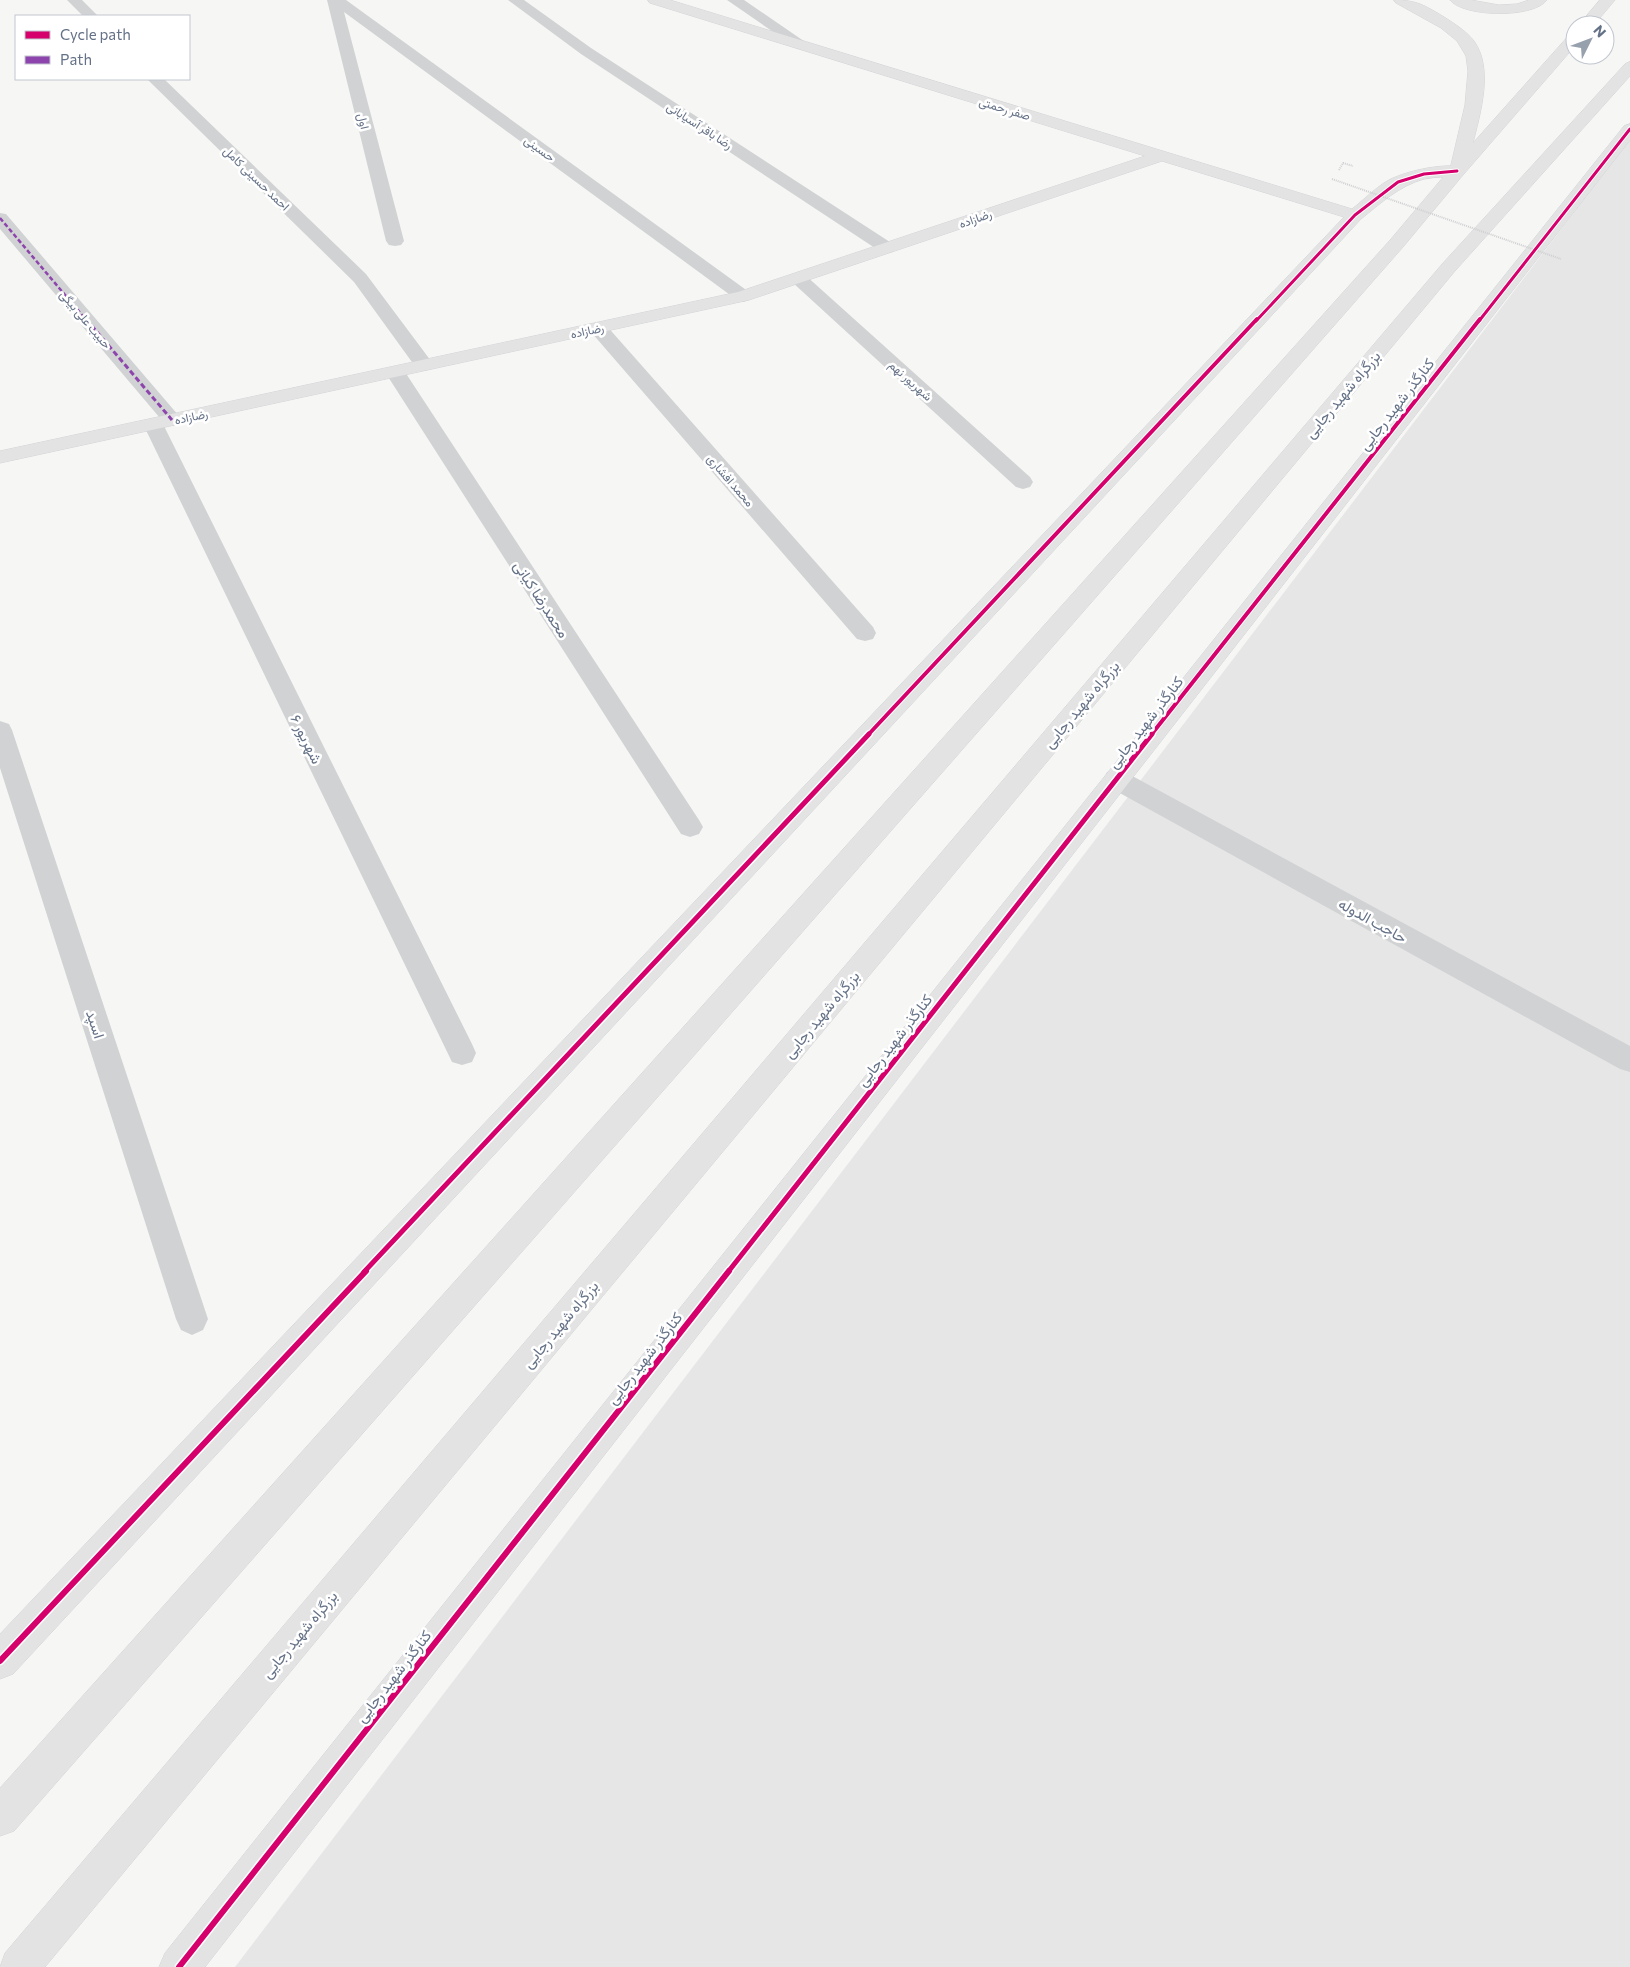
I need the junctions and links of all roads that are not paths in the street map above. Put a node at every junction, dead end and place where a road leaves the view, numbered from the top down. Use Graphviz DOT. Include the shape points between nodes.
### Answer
graph roads {
  1 [pos="74,0"];
  2 [pos="336,0"];
  3 [pos="515,0"];
  4 [pos="655,0"];
  5 [pos="734,0"];
  6 [pos="1401,0"];
  7 [pos="1457,0"];
  8 [pos="1540,0"];
  9 [pos="1608,0"];
  10 [pos="90,15"];
  11 [pos="1595,15"];
  12 [pos="803,46"];
  13 [pos="1565,48"];
  14 [pos="1630,67"];
  15 [pos="156,80"];
  16 [pos="1630,130"];
  17 [pos="1160,156"];
  18 [pos="1457,172"];
  19 [pos="1355,215"];
  20 [pos="0,218"];
  21 [pos="395,241"];
  22 [pos="887,248"];
  23 [pos="798,278"];
  24 [pos="743,296"];
  25 [pos="598,328"];
  26 [pos="424,365"];
  27 [pos="395,372"];
  28 [pos="162,422"];
  29 [pos="0,457"];
  30 [pos="1023,482"];
  31 [pos="865,633"];
  32 [pos="0,730"];
  33 [pos="1116,778"];
  34 [pos="690,827"];
  35 [pos="462,1054"];
  36 [pos="1630,1060"];
  37 [pos="192,1318"];
  38 [pos="0,1662"];
  39 [pos="0,1817"];
  40 [pos="19,1967"];
  41 [pos="180,1967"];
  1 -- 10 [label="street"];
  2 -- 21 [label="street, اول"];
  2 -- 24 [label="street, حسینی"];
  3 -- 22 [label="street, رضا باقر آسیابانی" via="586,51"];
  4 -- 12 [label="main road, صفر رحمتی"];
  5 -- 12 [label="street"];
  6 -- 18 [label="main road" via="1444,23 1468,44 1476,68 1476,91"];
  7 -- 8 [label="main road" via="1483,9 1506,10"];
  9 -- 11 [label="main road"];
  12 -- 17 [label="main road, صفر رحمتی"];
  13 -- 18 [label="main road"];
  14 -- 40 [label="main road, بزرگراه شهید رجایی" via="1442,274"];
  15 -- 26 [label="street, احمد حسینی کامل" via="360,278"];
  16 -- 33 [label="main road, کنارگذر شهید رجایی"];
  17 -- 19 [label="main road, صفر رحمتی"];
  17 -- 22 [label="main road, رضازاده"];
  18 -- 19 [label="main road" via="1424,174 1398,182"];
  18 -- 39 [label="main road" via="1397,244"];
  19 -- 38 [label="main road"];
  20 -- 28 [label="street, حبیب علی بیگی"];
  22 -- 23 [label="main road, رضازاده"];
  23 -- 24 [label="main road, رضازاده"];
  23 -- 30 [label="street, شهریور نهم"];
  24 -- 25 [label="main road, رضازاده"];
  25 -- 26 [label="main road, رضازاده"];
  25 -- 31 [label="street, محمد افشاری"];
  26 -- 27 [label="main road, رضازاده"];
  27 -- 28 [label="main road, رضازاده"];
  27 -- 34 [label="street, محمدرضا کیانی"];
  28 -- 29 [label="main road, رضازاده"];
  28 -- 35 [label="street, شهریور ۶"];
  32 -- 37 [label="street, اسپد"];
  33 -- 36 [label="street, حاجب الدوله"];
  33 -- 41 [label="main road, کنارگذر شهید رجایی"];
}
